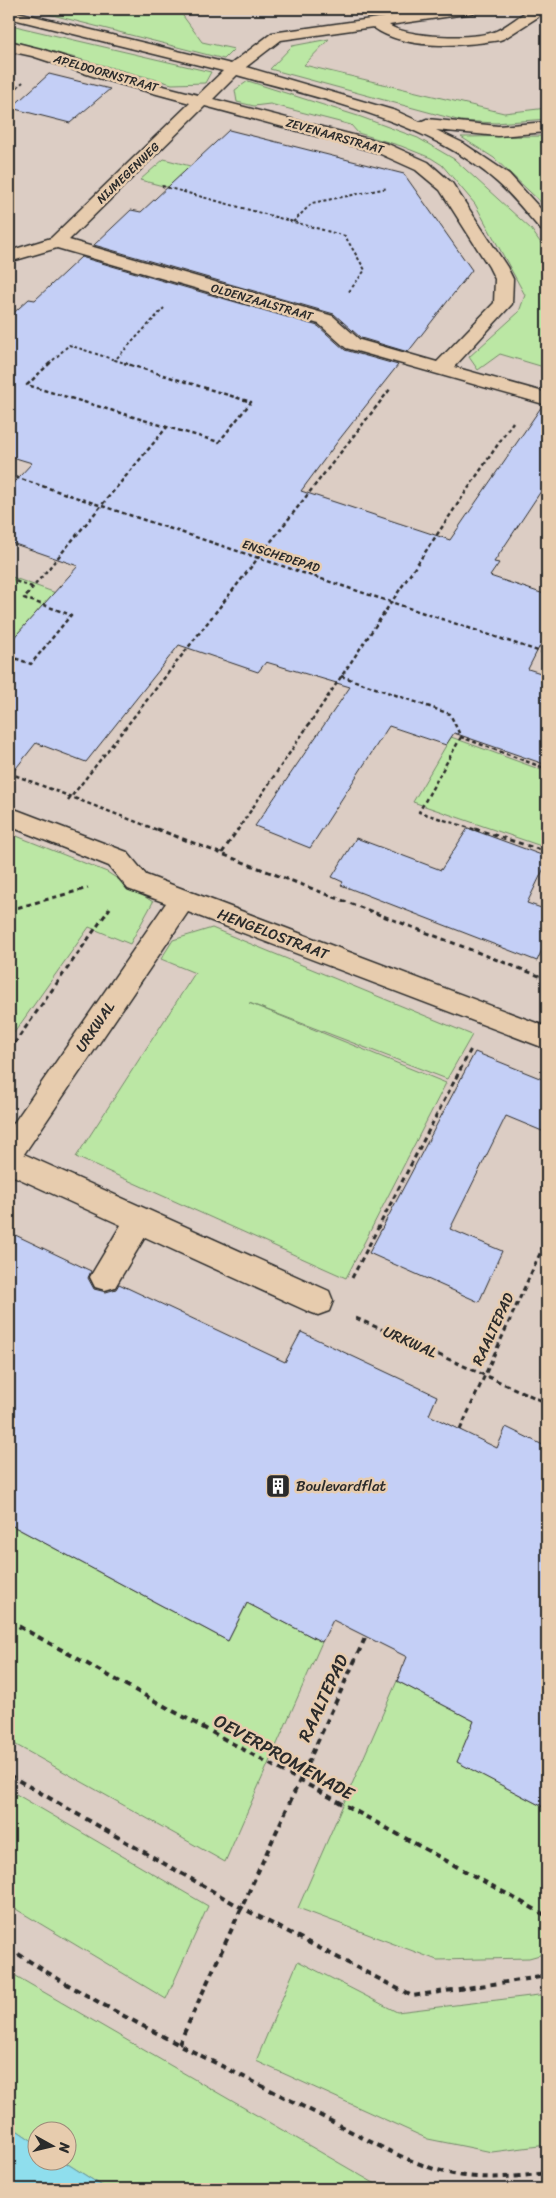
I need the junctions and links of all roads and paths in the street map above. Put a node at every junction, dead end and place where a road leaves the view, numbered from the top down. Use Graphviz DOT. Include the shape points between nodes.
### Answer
graph roads {
  1 [pos="473,9"];
  2 [pos="534,9"];
  3 [pos="9,14"];
  4 [pos="376,22"];
  5 [pos="9,46"];
  6 [pos="234,69"];
  7 [pos="203,100"];
  8 [pos="399,118"];
  9 [pos="547,127"];
  10 [pos="125,176"];
  11 [pos="435,178"];
  12 [pos="293,222"];
  13 [pos="547,226"];
  14 [pos="57,242"];
  15 [pos="9,257"];
  16 [pos="190,280"];
  17 [pos="326,320"];
  18 [pos="115,360"];
  19 [pos="413,360"];
  20 [pos="442,368"];
  21 [pos="539,397"];
  22 [pos="167,427"];
  23 [pos="9,475"];
  24 [pos="100,505"];
  25 [pos="258,558"];
  26 [pos="9,579"];
  27 [pos="32,587"];
  28 [pos="391,602"];
  29 [pos="547,654"];
  30 [pos="9,656"];
  31 [pos="341,676"];
  32 [pos="460,737"];
  33 [pos="547,769"];
  34 [pos="9,773"];
  35 [pos="71,797"];
  36 [pos="9,816"];
  37 [pos="45,830"];
  38 [pos="547,845"];
  39 [pos="222,853"];
  40 [pos="133,877"];
  41 [pos="117,899"];
  42 [pos="182,900"];
  43 [pos="9,910"];
  44 [pos="547,979"];
  45 [pos="488,1015"];
  46 [pos="547,1038"];
  47 [pos="9,1051"];
  48 [pos="9,1153"];
  49 [pos="9,1161"];
  50 [pos="139,1221"];
  51 [pos="547,1238"];
  52 [pos="105,1277"];
  53 [pos="350,1283"];
  54 [pos="318,1301"];
  55 [pos="354,1316"];
  56 [pos="485,1375"];
  57 [pos="547,1403"];
  58 [pos="460,1430"];
  59 [pos="9,1621"];
  60 [pos="366,1636"];
  61 [pos="9,1775"];
  62 [pos="299,1781"];
  63 [pos="242,1908"];
  64 [pos="547,1916"];
  65 [pos="9,1948"];
  66 [pos="547,1976"];
  67 [pos="179,2044"];
  68 [pos="547,2173"];
  1 -- 4 [label="street, NIJMEGENWEG"];
  2 -- 4 [label="street" via="533,14 500,35 466,41 416,38 389,32"];
  3 -- 6 [label="street"];
  4 -- 6 [label="street, NIJMEGENWEG" via="278,36"];
  5 -- 7 [label="street, APELDOORNSTRAAT" via="111,77"];
  6 -- 7 [label="street, NIJMEGENWEG"];
  6 -- 8 [label="street"];
  7 -- 10 [label="street, NIJMEGENWEG"];
  7 -- 11 [label="street, ZEVENAARSTRAAT" via="382,148 422,166"];
  8 -- 9 [label="street" via="448,127 498,130"];
  8 -- 13 [label="street" via="457,146 503,178"];
  10 -- 12 [label="path"];
  10 -- 14 [label="street, NIJMEGENWEG"];
  11 -- 12 [label="path" via="312,203"];
  11 -- 20 [label="street, ZEVENAARSTRAAT" via="446,187 504,279 503,304"];
  12 -- 17 [label="path" via="345,236 365,270"];
  14 -- 15 [label="street, NIJMEGENWEG"];
  14 -- 16 [label="street, OLDENZAALSTRAAT"];
  16 -- 17 [label="street, OLDENZAALSTRAAT"];
  16 -- 18 [label="path"];
  17 -- 19 [label="street, OLDENZAALSTRAAT" via="353,344"];
  18 -- 22 [label="path" via="252,402 219,442"];
  18 -- 22 [label="path" via="69,345 27,385"];
  19 -- 20 [label="street, OLDENZAALSTRAAT"];
  19 -- 25 [label="path"];
  20 -- 21 [label="street, OLDENZAALSTRAAT"];
  21 -- 28 [label="path"];
  22 -- 24 [label="path"];
  23 -- 24 [label="path, ENSCHEDEPAD"];
  24 -- 25 [label="path, ENSCHEDEPAD"];
  24 -- 27 [label="path"];
  25 -- 28 [label="path, ENSCHEDEPAD"];
  25 -- 35 [label="path"];
  26 -- 27 [label="path"];
  27 -- 30 [label="path" via="24,598 71,615 30,664"];
  28 -- 29 [label="path, ENSCHEDEPAD"];
  28 -- 31 [label="path"];
  31 -- 32 [label="path" via="450,714"];
  31 -- 39 [label="path"];
  32 -- 33 [label="path"];
  32 -- 38 [label="path" via="419,812 544,851"];
  34 -- 35 [label="path"];
  35 -- 37 [label="path"];
  35 -- 39 [label="path"];
  36 -- 37 [label="street, HENGELOSTRAAT"];
  37 -- 40 [label="street, HENGELOSTRAAT" via="118,859"];
  39 -- 44 [label="path"];
  40 -- 41 [label="path"];
  40 -- 42 [label="street, HENGELOSTRAAT" via="137,882"];
  41 -- 43 [label="path" via="90,887"];
  41 -- 47 [label="path"];
  42 -- 45 [label="street, HENGELOSTRAAT"];
  42 -- 48 [label="street, URKWAL"];
  45 -- 46 [label="street, HENGELOSTRAAT"];
  45 -- 53 [label="path"];
  49 -- 50 [label="street"];
  50 -- 52 [label="street"];
  50 -- 54 [label="street"];
  51 -- 56 [label="path, RAALTEPAD"];
  55 -- 56 [label="path, URKWAL"];
  56 -- 57 [label="path, URKWAL"];
  56 -- 58 [label="path, RAALTEPAD"];
  59 -- 62 [label="path, OEVERPROMENADE"];
  60 -- 62 [label="path, RAALTEPAD"];
  61 -- 63 [label="path"];
  62 -- 63 [label="path, RAALTEPAD"];
  62 -- 64 [label="path, OEVERPROMENADE"];
  63 -- 66 [label="path" via="412,1996"];
  63 -- 67 [label="path, RAALTEPAD"];
  65 -- 67 [label="path" via="51,1976"];
  67 -- 68 [label="path" via="408,2160 452,2174 508,2178"];
}
